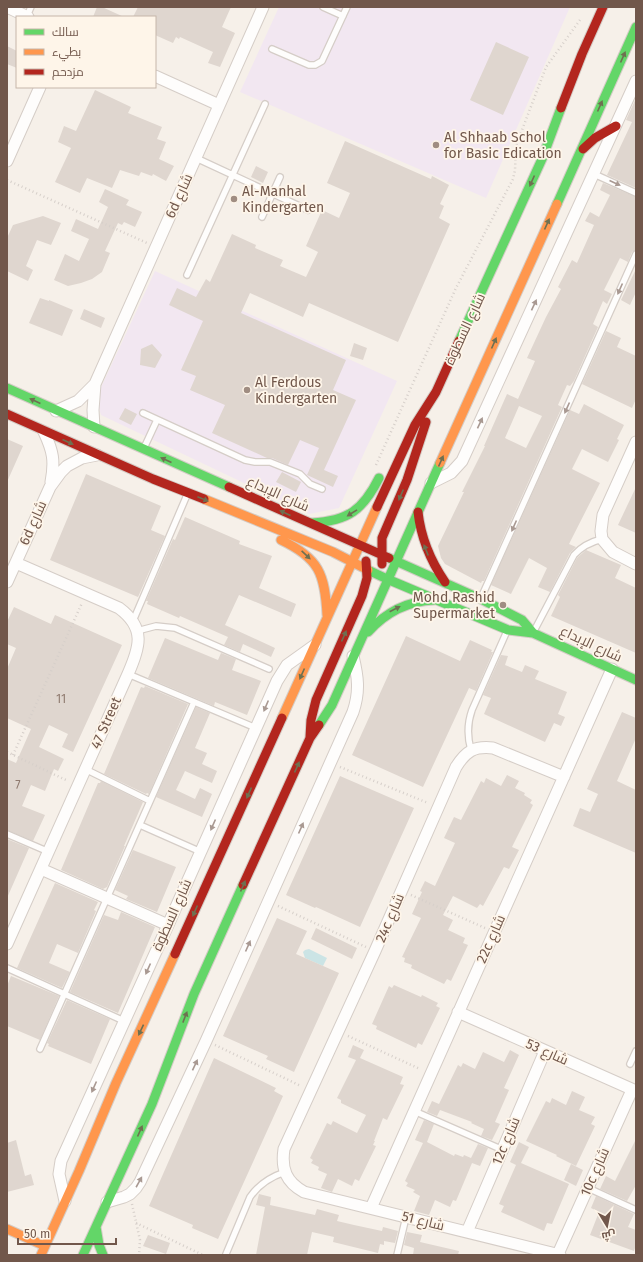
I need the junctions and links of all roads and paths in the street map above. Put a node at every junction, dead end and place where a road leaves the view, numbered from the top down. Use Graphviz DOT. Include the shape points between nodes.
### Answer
graph roads {
  1 [pos="7,7"];
  2 [pos="263,7"];
  3 [pos="323,7"];
  4 [pos="347,7"];
  5 [pos="603,7"];
  6 [pos="29,13"];
  7 [pos="343,16"];
  8 [pos="581,19"];
  9 [pos="636,27"];
  10 [pos="272,48"];
  11 [pos="156,76"];
  12 [pos="636,81"];
  13 [pos="40,88"];
  14 [pos="265,104"];
  15 [pos="219,105"];
  16 [pos="616,126"];
  17 [pos="578,155"];
  18 [pos="196,158"];
  19 [pos="7,161"];
  20 [pos="594,174"];
  21 [pos="232,175"];
  22 [pos="280,177"];
  23 [pos="7,180"];
  24 [pos="636,193"];
  25 [pos="272,194"];
  26 [pos="308,210"];
  27 [pos="262,217"];
  28 [pos="156,248"];
  29 [pos="636,254"];
  30 [pos="187,275"];
  31 [pos="95,384"];
  32 [pos="7,388"];
  33 [pos="436,392"];
  34 [pos="56,411"];
  35 [pos="143,413"];
  36 [pos="7,414"];
  37 [pos="411,414"];
  38 [pos="157,420"];
  39 [pos="94,427"];
  40 [pos="44,432"];
  41 [pos="79,432"];
  42 [pos="636,442"];
  43 [pos="144,450"];
  44 [pos="97,454"];
  45 [pos="380,467"];
  46 [pos="431,483"];
  47 [pos="50,487"];
  48 [pos="322,489"];
  49 [pos="188,493"];
  50 [pos="418,512"];
  51 [pos="239,513"];
  52 [pos="308,523"];
  53 [pos="602,539"];
  54 [pos="359,545"];
  55 [pos="381,555"];
  56 [pos="397,561"];
  57 [pos="353,562"];
  58 [pos="16,563"];
  59 [pos="636,564"];
  60 [pos="367,570"];
  61 [pos="388,579"];
  62 [pos="7,582"];
  63 [pos="446,584"];
  64 [pos="86,594"];
  65 [pos="481,599"];
  66 [pos="439,600"];
  67 [pos="327,619"];
  68 [pos="135,626"];
  69 [pos="508,630"];
  70 [pos="533,633"];
  71 [pos="315,645"];
  72 [pos="355,651"];
  73 [pos="269,669"];
  74 [pos="612,669"];
  75 [pos="128,674"];
  76 [pos="636,680"];
  77 [pos="194,702"];
  78 [pos="257,728"];
  79 [pos="310,738"];
  80 [pos="472,750"];
  81 [pos="7,752"];
  82 [pos="13,755"];
  83 [pos="331,763"];
  84 [pos="85,769"];
  85 [pos="564,777"];
  86 [pos="78,785"];
  87 [pos="150,801"];
  88 [pos="438,807"];
  89 [pos="140,825"];
  90 [pos="7,834"];
  91 [pos="49,852"];
  92 [pos="201,852"];
  93 [pos="41,869"];
  94 [pos="402,891"];
  95 [pos="107,898"];
  96 [pos="268,902"];
  97 [pos="168,925"];
  98 [pos="494,932"];
  99 [pos="7,944"];
  100 [pos="375,951"];
  101 [pos="7,968"];
  102 [pos="64,994"];
  103 [pos="458,1012"];
  104 [pos="124,1021"];
  105 [pos="339,1032"];
  106 [pos="206,1041"];
  107 [pos="40,1048"];
  108 [pos="545,1051"];
  109 [pos="636,1051"];
  110 [pos="630,1064"];
  111 [pos="430,1074"];
  112 [pos="634,1090"];
  113 [pos="312,1091"];
  114 [pos="414,1111"];
  115 [pos="503,1150"];
  116 [pos="287,1177"];
  117 [pos="588,1188"];
  118 [pos="130,1194"];
  119 [pos="66,1201"];
  120 [pos="107,1202"];
  121 [pos="371,1208"];
  122 [pos="636,1210"];
  123 [pos="406,1217"];
  124 [pos="136,1223"];
  125 [pos="96,1227"];
  126 [pos="7,1229"];
  127 [pos="468,1232"];
  128 [pos="45,1246"];
  129 [pos="226,1254"];
  130 [pos="41,1255"];
  131 [pos="83,1255"];
  132 [pos="103,1255"];
  133 [pos="139,1255"];
  134 [pos="203,1255"];
  135 [pos="397,1255"];
  136 [pos="557,1255"];
  1 -- 6 [label="street"];
  2 -- 15 [label="street, 6d شارع"];
  3 -- 7 [label="lane"];
  4 -- 7 [label="lane"];
  5 -- 33 [label="main road, شارع السطوة, one-way" via="542,159"];
  7 -- 10 [label="lane" via="322,61 318,64 309,65"];
  8 -- 45 [label="path" via="546,67 516,146 513,179 456,288"];
  17 -- 9 [label="main road, one-way"];
  11 -- 15 [label="street"];
  12 -- 16 [label="street"];
  13 -- 19 [label="street"];
  14 -- 21 [label="lane"];
  15 -- 18 [label="street, 6d شارع"];
  16 -- 17 [label="main road" via="595,138"];
  16 -- 20 [label="street"];
  46 -- 17 [label="main road, one-way"];
  18 -- 21 [label="lane"];
  18 -- 28 [label="street, 6d شارع"];
  20 -- 24 [label="lane, one-way"];
  46 -- 20 [label="street, one-way" via="451,473 462,461"];
  21 -- 25 [label="lane"];
  21 -- 30 [label="lane"];
  22 -- 25 [label="lane"];
  23 -- 28 [label="path"];
  25 -- 26 [label="lane"];
  25 -- 27 [label="lane"];
  28 -- 31 [label="street, 6d شارع"];
  29 -- 65 [label="lane, one-way"];
  31 -- 34 [label="street, 6d شارع" via="78,401"];
  31 -- 39 [label="street, 6d شارع" via="92,410"];
  34 -- 32 [label="main road, شارع الإبداع, one-way"];
  33 -- 37 [label="main road"];
  33 -- 54 [label="main road, شارع السطوة" via="415,425"];
  33 -- 55 [label="main road, one-way" via="407,480 382,538"];
  34 -- 39 [label="main road, شارع الإبداع"];
  35 -- 38 [label="lane"];
  36 -- 40 [label="main road, شارع الإبداع"];
  38 -- 43 [label="lane"];
  38 -- 48 [label="lane" via="245,460 270,462 300,474 310,484"];
  39 -- 41 [label="main road"];
  39 -- 43 [label="main road, شارع الإبداع"];
  40 -- 44 [label="main road, شارع الإبداع, one-way"];
  40 -- 47 [label="street, 6d شارع" via="54,458"];
  42 -- 53 [label="street" via="603,515"];
  52 -- 43 [label="main road, شارع الإبداع, one-way"];
  44 -- 47 [label="street, 6d شارع" via="67,466"];
  44 -- 49 [label="main road, شارع الإبداع"];
  45 -- 52 [label="main road, one-way" via="372,494 362,506 337,520"];
  46 -- 50 [label="main road"];
  47 -- 58 [label="street, 6d شارع"];
  49 -- 51 [label="main road, شارع الإبداع, one-way"];
  49 -- 68 [label="lane"];
  50 -- 56 [label="main road"];
  63 -- 50 [label="main road, one-way" via="434,568 425,549"];
  51 -- 57 [label="main road, شارع الإبداع"];
  51 -- 67 [label="main road, one-way" via="252,527 295,546 315,564 326,588"];
  52 -- 54 [label="main road, شارع الإبداع"];
  53 -- 59 [label="street" via="613,552"];
  53 -- 70 [label="lane" via="581,547 574,555"];
  54 -- 55 [label="main road, شارع الإبداع"];
  54 -- 57 [label="main road, شارع السطوة"];
  54 -- 60 [label="main road"];
  55 -- 56 [label="main road, شارع الإبداع"];
  55 -- 61 [label="main road" via="384,574"];
  56 -- 61 [label="main road"];
  56 -- 63 [label="main road, شارع الإبداع"];
  57 -- 60 [label="main road, شارع الإبداع"];
  57 -- 67 [label="main road, شارع السطوة"];
  58 -- 62 [label="street, 6d شارع"];
  58 -- 64 [label="street"];
  60 -- 61 [label="main road, شارع الإبداع"];
  79 -- 60 [label="main road, one-way" via="316,700 362,596"];
  61 -- 66 [label="main road, شارع الإبداع"];
  61 -- 72 [label="main road"];
  63 -- 65 [label="main road, شارع الإبداع"];
  64 -- 68 [label="street" via="119,608"];
  64 -- 82 [label="path"];
  65 -- 70 [label="main road, شارع الإبداع" via="522,620"];
  66 -- 69 [label="main road, شارع الإبداع"];
  72 -- 66 [label="main road, one-way" via="375,623 386,614 412,602"];
  67 -- 71 [label="main road, شارع السطوة"];
  68 -- 73 [label="lane" via="175,628"];
  68 -- 75 [label="street, 47 Street" via="139,640 138,649"];
  69 -- 70 [label="main road, شارع الإبداع"];
  69 -- 80 [label="lane" via="469,720 468,740"];
  70 -- 74 [label="main road, شارع الإبداع"];
  71 -- 78 [label="street, شارع السطوة, one-way" via="292,661 281,674"];
  71 -- 119 [label="main road, شارع السطوة, one-way" via="116,1083"];
  72 -- 79 [label="main road" via="332,704"];
  72 -- 83 [label="street" via="358,685 356,704"];
  74 -- 76 [label="main road, شارع الإبداع"];
  74 -- 85 [label="street, 22c شارع"];
  75 -- 77 [label="lane"];
  75 -- 84 [label="street, 47 Street"];
  77 -- 78 [label="lane"];
  77 -- 87 [label="lane"];
  78 -- 92 [label="street, شارع السطوة, one-way"];
  120 -- 79 [label="main road, one-way" via="152,1104 194,994"];
  80 -- 85 [label="street" via="482,747 493,748"];
  80 -- 88 [label="street, 24c شارع" via="462,757 456,767"];
  81 -- 82 [label="path"];
  82 -- 86 [label="path"];
  83 -- 88 [label="path"];
  96 -- 83 [label="street, one-way"];
  84 -- 86 [label="street, 47 Street"];
  84 -- 87 [label="lane"];
  85 -- 98 [label="street, 22c شارع"];
  86 -- 91 [label="street, 47 Street"];
  87 -- 89 [label="lane"];
  88 -- 94 [label="street, 24c شارع"];
  89 -- 92 [label="lane"];
  89 -- 95 [label="lane"];
  90 -- 91 [label="lane"];
  91 -- 93 [label="street, 47 Street"];
  92 -- 97 [label="street, شارع السطوة"];
  93 -- 95 [label="street"];
  93 -- 99 [label="street, 47 Street"];
  94 -- 98 [label="path"];
  94 -- 100 [label="street, 24c شارع"];
  95 -- 97 [label="street"];
  95 -- 102 [label="lane"];
  96 -- 100 [label="path"];
  106 -- 96 [label="street, one-way"];
  97 -- 104 [label="street, شارع السطوة, one-way"];
  98 -- 103 [label="street, 22c شارع"];
  100 -- 105 [label="street, 24c شارع"];
  101 -- 102 [label="lane"];
  102 -- 104 [label="lane"];
  102 -- 107 [label="lane"];
  103 -- 108 [label="street, شارع 53"];
  103 -- 111 [label="street, 22c شارع"];
  104 -- 119 [label="street, شارع السطوة, one-way" via="61,1161 59,1174"];
  105 -- 111 [label="path"];
  105 -- 113 [label="street, 24c شارع"];
  106 -- 113 [label="path"];
  118 -- 106 [label="street, one-way" via="140,1182"];
  108 -- 112 [label="street, شارع 53"];
  108 -- 115 [label="street, 12c شارع"];
  109 -- 110 [label="lane"];
  111 -- 114 [label="street, 22c شارع"];
  112 -- 117 [label="street, 10c شارع"];
  113 -- 116 [label="street, 24c شارع" via="284,1149 282,1160"];
  114 -- 115 [label="lane"];
  114 -- 121 [label="street, 22c شارع"];
  115 -- 127 [label="street, 12c شارع"];
  116 -- 121 [label="street, شارع 51" via="296,1188 304,1192"];
  116 -- 129 [label="lane" via="269,1179 253,1194"];
  117 -- 122 [label="lane"];
  117 -- 136 [label="street, 10c شارع"];
  118 -- 120 [label="street"];
  118 -- 124 [label="path"];
  119 -- 128 [label="main road, شارع السطوة"];
  120 -- 125 [label="main road"];
  121 -- 123 [label="street, شارع 51"];
  123 -- 127 [label="street, شارع 51"];
  123 -- 135 [label="lane"];
  124 -- 133 [label="path" via="140,1240"];
  124 -- 134 [label="path"];
  125 -- 131 [label="main road"];
  125 -- 132 [label="main road"];
  126 -- 128 [label="main road"];
  127 -- 136 [label="street, شارع 51"];
  128 -- 130 [label="main road, شارع السطوة"];
}
